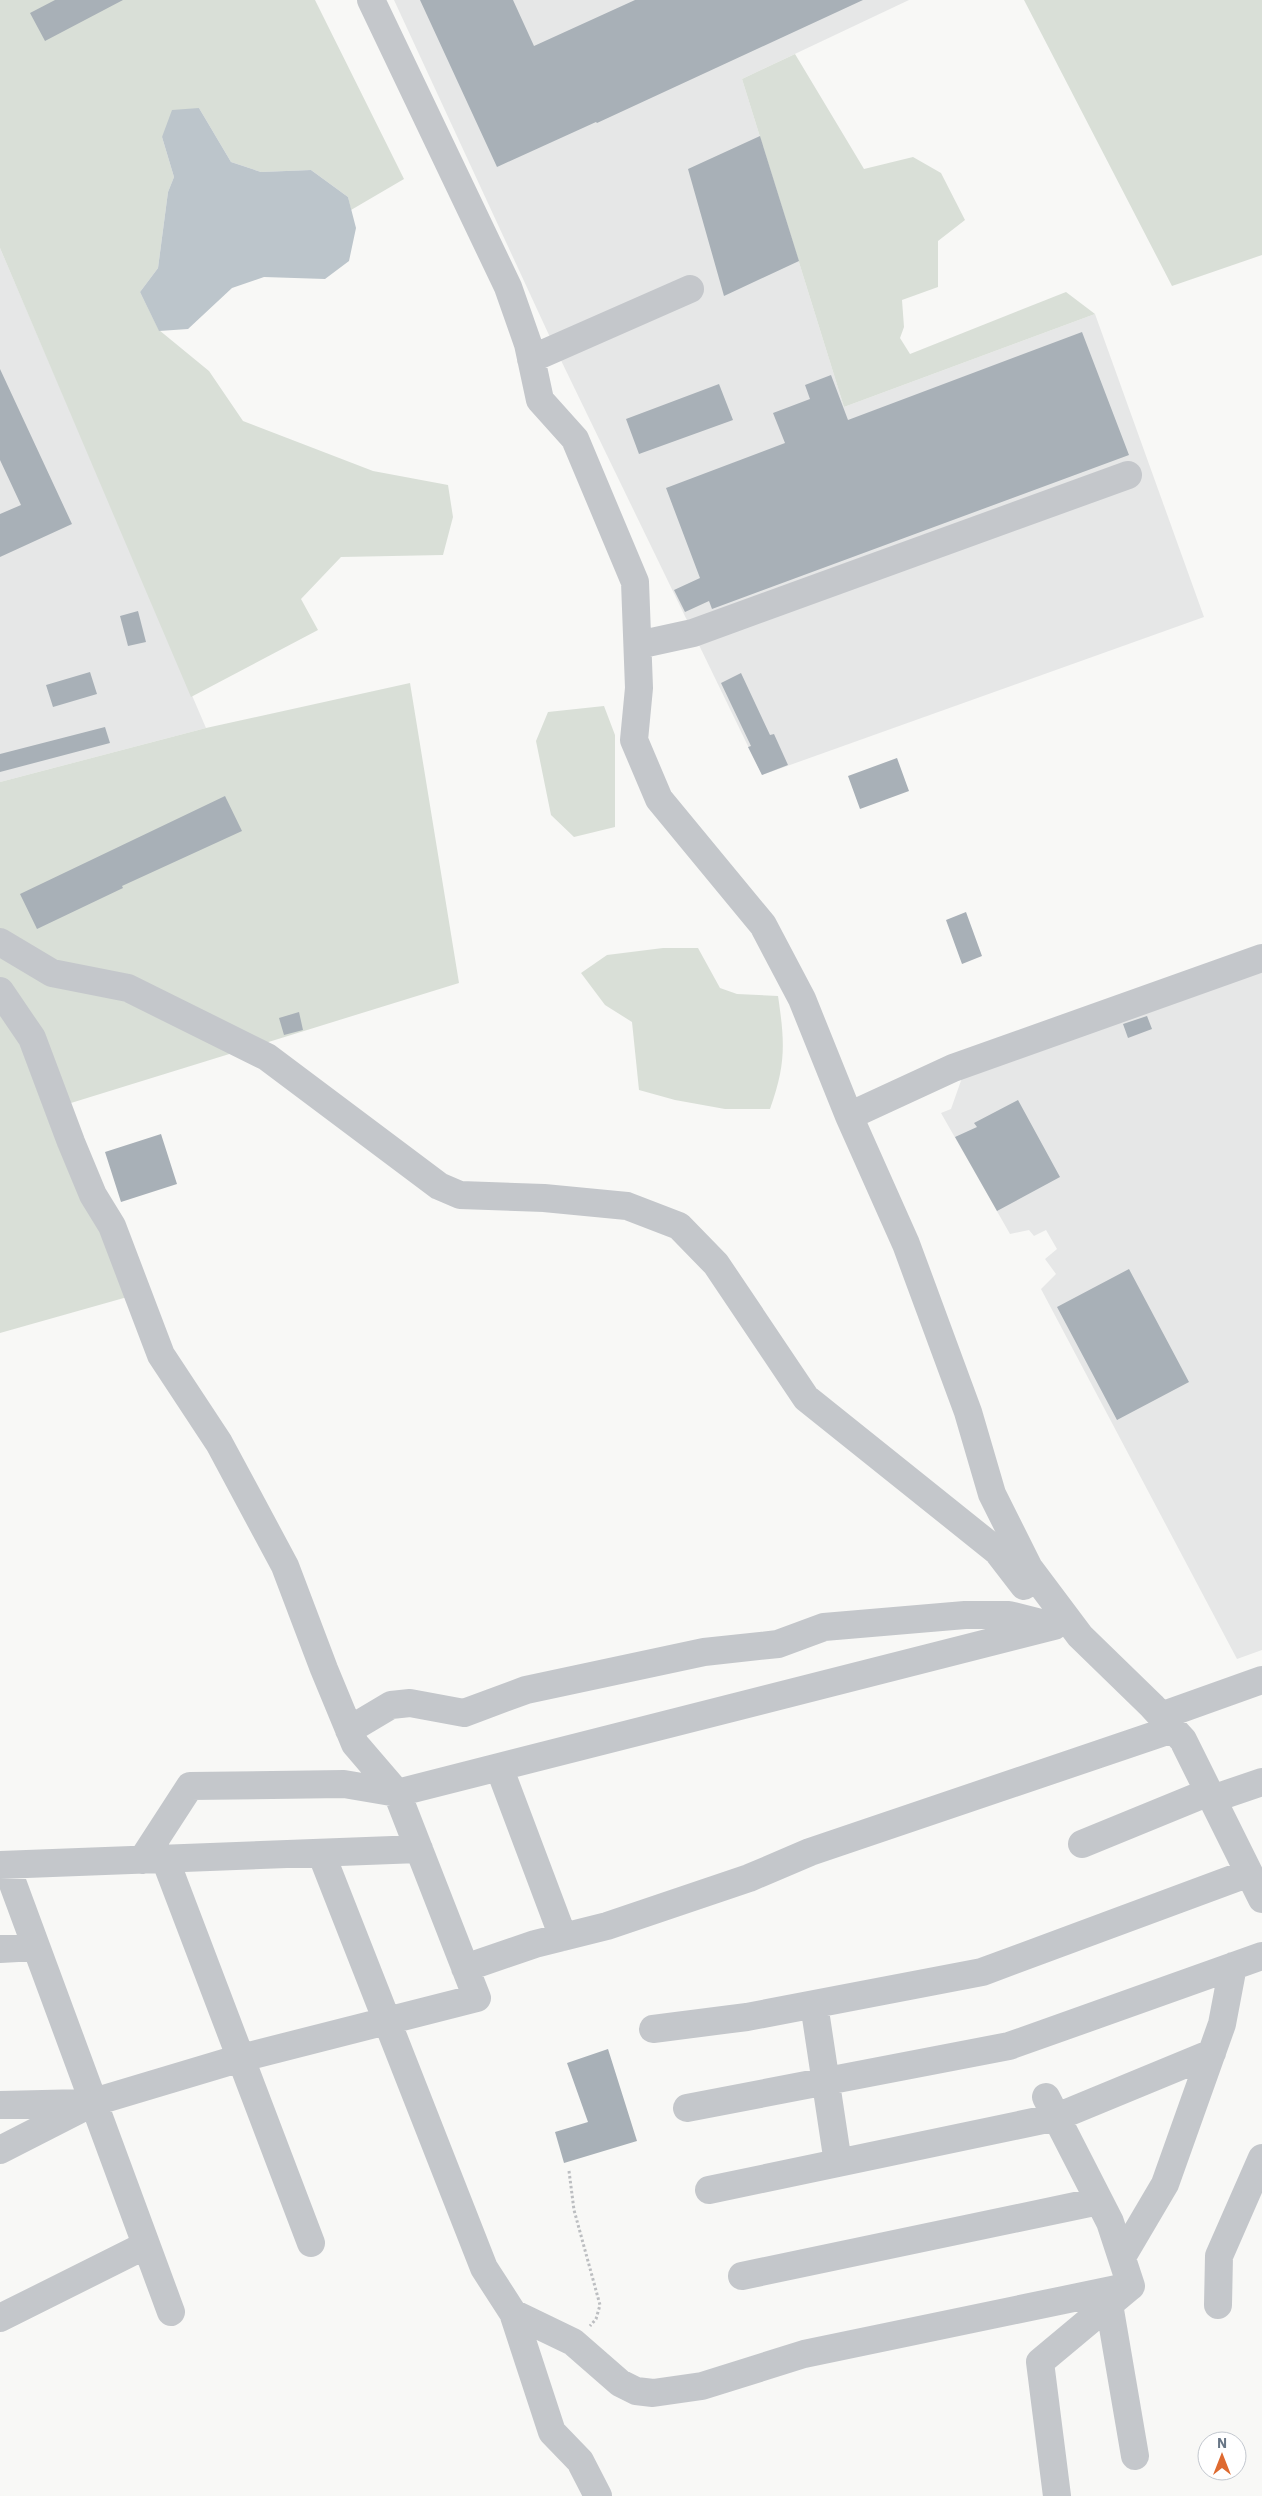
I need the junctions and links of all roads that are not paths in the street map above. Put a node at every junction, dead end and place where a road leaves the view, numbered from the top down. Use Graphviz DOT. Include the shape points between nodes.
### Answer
graph roads {
  1 [pos="371,0"];
  2 [pos="690,290"];
  3 [pos="531,359"];
  4 [pos="1128,475"];
  5 [pos="638,645"];
  6 [pos="0,942"];
  7 [pos="1262,958"];
  8 [pos="0,991"];
  9 [pos="849,1116"];
  10 [pos="1054,1626"];
  11 [pos="1262,1680"];
  12 [pos="1159,1714"];
  13 [pos="349,1730"];
  14 [pos="498,1767"];
  15 [pos="1262,1782"];
  16 [pos="397,1793"];
  17 [pos="1211,1796"];
  18 [pos="1082,1844"];
  19 [pos="418,1849"];
  20 [pos="321,1853"];
  21 [pos="153,1859"];
  22 [pos="3,1865"];
  23 [pos="1257,1885"];
  24 [pos="563,1937"];
  25 [pos="36,1947"];
  26 [pos="0,1949"];
  27 [pos="1262,1956"];
  28 [pos="1233,1966"];
  29 [pos="465,1968"];
  30 [pos="814,2004"];
  31 [pos="387,2020"];
  32 [pos="653,2029"];
  33 [pos="1212,2054"];
  34 [pos="241,2058"];
  35 [pos="826,2081"];
  36 [pos="94,2102"];
  37 [pos="0,2105"];
  38 [pos="1052,2107"];
  39 [pos="688,2108"];
  40 [pos="0,2150"];
  41 [pos="1262,2158"];
  42 [pos="838,2163"];
  43 [pos="709,2190"];
  44 [pos="1099,2201"];
  45 [pos="311,2243"];
  46 [pos="146,2244"];
  47 [pos="1122,2257"];
  48 [pos="742,2276"];
  49 [pos="1131,2286"];
  50 [pos="1109,2304"];
  51 [pos="1218,2305"];
  52 [pos="171,2312"];
  53 [pos="513,2313"];
  54 [pos="0,2318"];
  55 [pos="1135,2456"];
  56 [pos="598,2496"];
  57 [pos="1057,2496"];
  1 -- 3 [label="street" via="508,287"];
  2 -- 3 [label="street"];
  3 -- 5 [label="street" via="540,400 575,439 635,582"];
  4 -- 5 [label="street" via="693,633"];
  5 -- 9 [label="street" via="640,688 634,740 659,799 763,926 802,999"];
  6 -- 10 [label="street" via="52,973 128,988 267,1057 439,1186 460,1195 544,1198 627,1206 679,1226 716,1264 806,1398 997,1551"];
  7 -- 9 [label="street" via="952,1068"];
  8 -- 13 [label="street" via="32,1038 93,1195 112,1226 161,1355 218,1443 285,1566"];
  9 -- 12 [label="street" via="906,1244 968,1412 992,1494 1029,1568 1080,1636"];
  10 -- 12 [label="street" via="1079,1655"];
  10 -- 13 [label="street" via="1009,1615 965,1615 824,1627 778,1644 704,1652 526,1690 464,1713 410,1703 391,1705"];
  10 -- 14 [label="street"];
  11 -- 12 [label="street"];
  12 -- 17 [label="street" via="1183,1740"];
  12 -- 24 [label="street" via="749,1878 608,1926"];
  13 -- 16 [label="street" via="355,1744"];
  14 -- 16 [label="street"];
  14 -- 24 [label="street"];
  15 -- 17 [label="street"];
  16 -- 19 [label="street"];
  16 -- 21 [label="street" via="344,1784 190,1786"];
  17 -- 18 [label="street"];
  17 -- 23 [label="street"];
  19 -- 20 [label="street"];
  19 -- 29 [label="street"];
  20 -- 21 [label="street"];
  20 -- 31 [label="street"];
  21 -- 22 [label="street"];
  21 -- 34 [label="street"];
  22 -- 25 [label="street"];
  23 -- 30 [label="street" via="982,1972"];
  24 -- 29 [label="street"];
  25 -- 26 [label="street"];
  25 -- 36 [label="street"];
  27 -- 28 [label="street"];
  28 -- 33 [label="street" via="1222,2024"];
  28 -- 35 [label="street" via="1009,2046"];
  29 -- 31 [label="street" via="477,1998"];
  30 -- 32 [label="street" via="747,2017"];
  30 -- 35 [label="street"];
  31 -- 34 [label="street"];
  31 -- 53 [label="street" via="484,2268"];
  33 -- 38 [label="street"];
  33 -- 47 [label="street" via="1165,2184"];
  34 -- 36 [label="street"];
  34 -- 45 [label="street"];
  35 -- 39 [label="street"];
  35 -- 42 [label="street"];
  36 -- 37 [label="street"];
  36 -- 40 [label="street"];
  36 -- 46 [label="street"];
  38 -- 42 [label="street"];
  38 -- 44 [label="street"];
  41 -- 51 [label="street" via="1219,2256"];
  42 -- 43 [label="street"];
  44 -- 47 [label="street"];
  44 -- 48 [label="street"];
  46 -- 52 [label="street"];
  46 -- 54 [label="street"];
  47 -- 49 [label="street"];
  49 -- 50 [label="street"];
  49 -- 53 [label="street" via="804,2354 702,2386 653,2392 636,2391 620,2383 573,2342"];
  50 -- 55 [label="street"];
  50 -- 57 [label="street" via="1040,2362"];
  53 -- 56 [label="street" via="552,2432 580,2461"];
}
